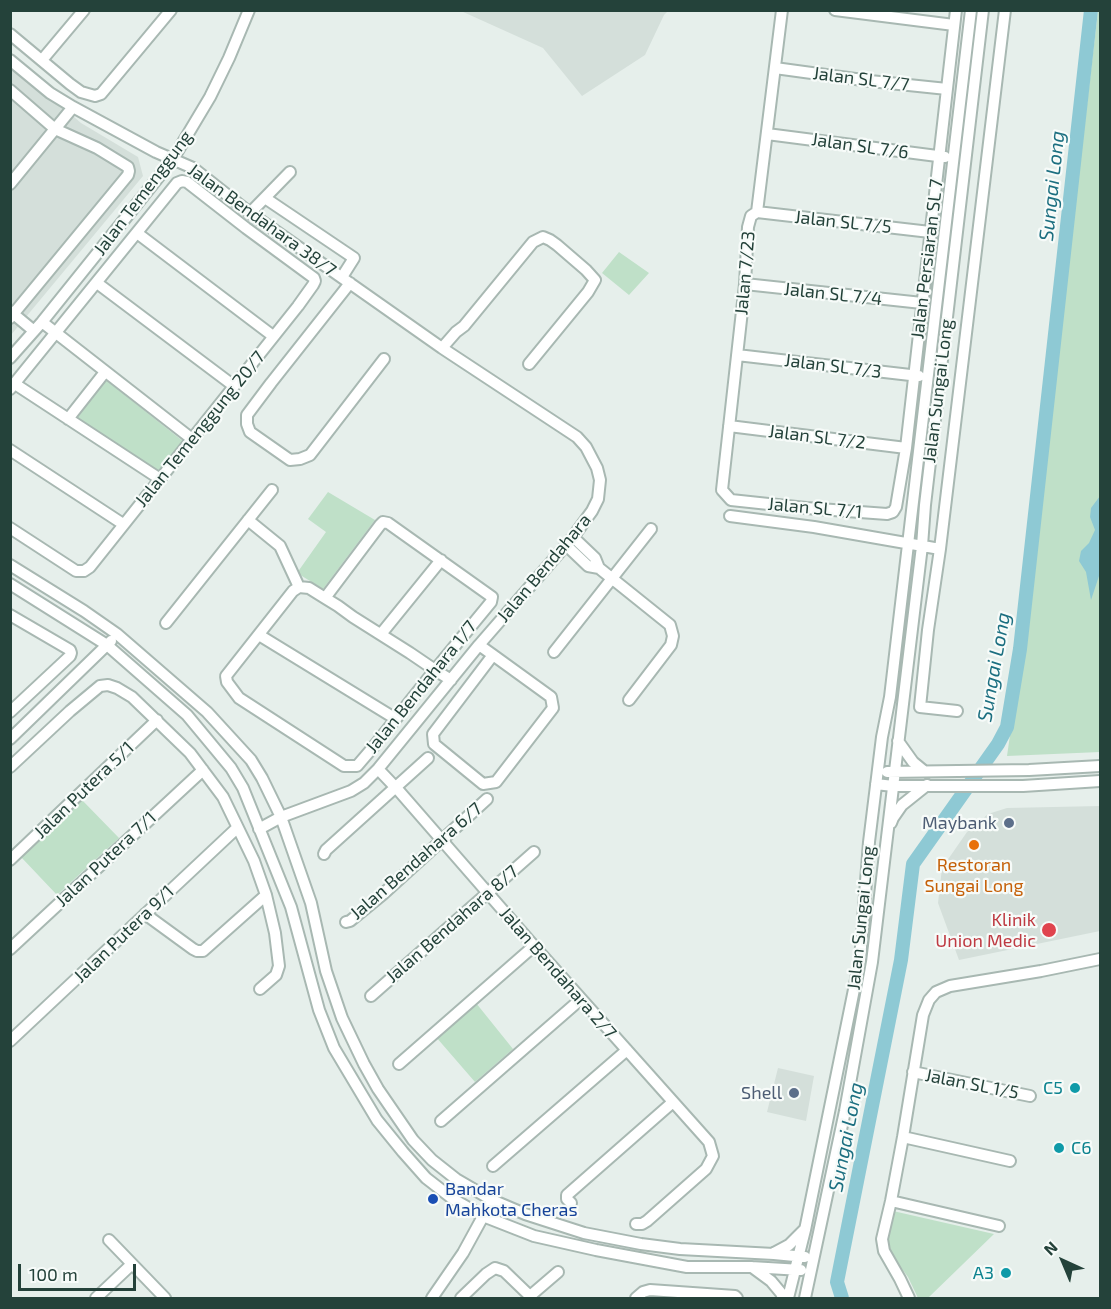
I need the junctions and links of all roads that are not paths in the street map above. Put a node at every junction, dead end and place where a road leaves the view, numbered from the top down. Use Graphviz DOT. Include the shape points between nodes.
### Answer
graph roads {
  1 [pos="84,10"];
  2 [pos="171,10"];
  3 [pos="249,10"];
  4 [pos="782,10"];
  5 [pos="835,10"];
  6 [pos="956,10"];
  7 [pos="971,10"];
  8 [pos="983,10"];
  9 [pos="1005,10"];
  10 [pos="954,25"];
  11 [pos="10,34"];
  12 [pos="965,57"];
  13 [pos="978,57"];
  14 [pos="10,60"];
  15 [pos="42,60"];
  16 [pos="998,60"];
  17 [pos="775,68"];
  18 [pos="947,89"];
  19 [pos="10,90"];
  20 [pos="73,107"];
  21 [pos="55,129"];
  22 [pos="767,134"];
  23 [pos="939,157"];
  24 [pos="953,158"];
  25 [pos="173,159"];
  26 [pos="290,172"];
  27 [pos="10,184"];
  28 [pos="265,198"];
  29 [pos="757,212"];
  30 [pos="250,213"];
  31 [pos="930,232"];
  32 [pos="137,233"];
  33 [pos="346,280"];
  34 [pos="97,283"];
  35 [pos="745,284"];
  36 [pos="922,303"];
  37 [pos="12,315"];
  38 [pos="42,322"];
  39 [pos="34,331"];
  40 [pos="56,333"];
  41 [pos="273,336"];
  42 [pos="445,350"];
  43 [pos="737,354"];
  44 [pos="10,358"];
  45 [pos="384,358"];
  46 [pos="529,364"];
  47 [pos="105,372"];
  48 [pos="914,376"];
  49 [pos="928,377"];
  50 [pos="234,386"];
  51 [pos="13,387"];
  52 [pos="68,419"];
  53 [pos="729,426"];
  54 [pos="192,439"];
  55 [pos="906,448"];
  56 [pos="10,450"];
  57 [pos="160,479"];
  58 [pos="272,490"];
  59 [pos="731,500"];
  60 [pos="896,507"];
  61 [pos="730,516"];
  62 [pos="248,520"];
  63 [pos="123,524"];
  64 [pos="10,528"];
  65 [pos="651,530"];
  66 [pos="570,541"];
  67 [pos="908,544"];
  68 [pos="922,546"];
  69 [pos="939,549"];
  70 [pos="441,561"];
  71 [pos="10,565"];
  72 [pos="612,579"];
  73 [pos="10,584"];
  74 [pos="299,587"];
  75 [pos="325,598"];
  76 [pos="12,618"];
  77 [pos="166,623"];
  78 [pos="117,634"];
  79 [pos="381,634"];
  80 [pos="259,635"];
  81 [pos="107,645"];
  82 [pos="479,645"];
  83 [pos="554,652"];
  84 [pos="493,655"];
  85 [pos="435,670"];
  86 [pos="451,680"];
  87 [pos="629,700"];
  88 [pos="957,711"];
  89 [pos="10,712"];
  90 [pos="396,719"];
  91 [pos="157,720"];
  92 [pos="24,726"];
  93 [pos="10,739"];
  94 [pos="39,741"];
  95 [pos="898,741"];
  96 [pos="428,758"];
  97 [pos="1101,766"];
  98 [pos="10,767"];
  99 [pos="379,767"];
  100 [pos="203,770"];
  101 [pos="878,771"];
  102 [pos="924,771"];
  103 [pos="894,772"];
  104 [pos="1101,781"];
  105 [pos="876,784"];
  106 [pos="927,785"];
  107 [pos="893,786"];
  108 [pos="397,788"];
  109 [pos="487,799"];
  110 [pos="281,817"];
  111 [pos="237,828"];
  112 [pos="259,829"];
  113 [pos="887,832"];
  114 [pos="441,840"];
  115 [pos="534,852"];
  116 [pos="324,854"];
  117 [pos="10,860"];
  118 [pos="488,893"];
  119 [pos="266,896"];
  120 [pos="145,914"];
  121 [pos="346,922"];
  122 [pos="534,946"];
  123 [pos="10,949"];
  124 [pos="1101,959"];
  125 [pos="860,960"];
  126 [pos="872,962"];
  127 [pos="260,989"];
  128 [pos="371,996"];
  129 [pos="581,999"];
  130 [pos="10,1041"];
  131 [pos="627,1050"];
  132 [pos="399,1064"];
  133 [pos="913,1072"];
  134 [pos="1030,1096"];
  135 [pos="674,1102"];
  136 [pos="441,1121"];
  137 [pos="903,1137"];
  138 [pos="1010,1161"];
  139 [pos="493,1166"];
  140 [pos="492,1200"];
  141 [pos="891,1201"];
  142 [pos="570,1203"];
  143 [pos="483,1216"];
  144 [pos="636,1224"];
  145 [pos="999,1226"];
  146 [pos="805,1230"];
  147 [pos="109,1240"];
  148 [pos="774,1254"];
  149 [pos="798,1256"];
  150 [pos="814,1258"];
  151 [pos="132,1264"];
  152 [pos="751,1267"];
  153 [pos="795,1270"];
  154 [pos="811,1271"];
  155 [pos="558,1272"];
  156 [pos="640,1295"];
  157 [pos="531,1297"];
  158 [pos="96,1299"];
  159 [pos="165,1299"];
  160 [pos="432,1299"];
  161 [pos="461,1299"];
  162 [pos="737,1299"];
  163 [pos="783,1299"];
  164 [pos="788,1299"];
  165 [pos="805,1299"];
  166 [pos="909,1299"];
  1 -- 15 [label="street"];
  2 -- 15 [label="street" via="101,94 81,92"];
  3 -- 25 [label="street, Jalan Temenggung" via="210,97"];
  4 -- 17 [label="street, Jalan 7/23"];
  5 -- 10 [label="street"];
  6 -- 10 [label="street, Jalan Persiaran SL 7"];
  7 -- 12 [label="street, Jalan Sungai Long"];
  8 -- 13 [label="street, Jalan Sungai Long"];
  9 -- 16 [label="street"];
  10 -- 18 [label="street, Jalan Persiaran SL 7"];
  11 -- 15 [label="street"];
  12 -- 13 [label="street"];
  12 -- 24 [label="street, Jalan Sungai Long"];
  13 -- 16 [label="street"];
  13 -- 68 [label="street, Jalan Sungai Long"];
  14 -- 20 [label="street, Jalan Bendahara 38/7"];
  16 -- 69 [label="street"];
  17 -- 18 [label="street, Jalan SL 7/7"];
  17 -- 22 [label="street, Jalan 7/23"];
  18 -- 23 [label="street, Jalan Persiaran SL 7"];
  19 -- 21 [label="street"];
  20 -- 21 [label="street"];
  20 -- 25 [label="street, Jalan Bendahara 38/7"];
  21 -- 27 [label="street"];
  21 -- 37 [label="street" via="97,148 129,171"];
  22 -- 23 [label="street, Jalan SL 7/6"];
  22 -- 29 [label="street, Jalan 7/23"];
  23 -- 24 [label="street, Jalan SL 7/6"];
  23 -- 31 [label="street, Jalan Persiaran SL 7"];
  24 -- 49 [label="street, Jalan Sungai Long"];
  25 -- 30 [label="street, Jalan Bendahara 38/7" via="193,168"];
  25 -- 38 [label="street, Jalan Temenggung"];
  26 -- 28 [label="street"];
  28 -- 30 [label="street"];
  28 -- 33 [label="street" via="354,258"];
  29 -- 31 [label="street, Jalan SL 7/5"];
  29 -- 35 [label="street, Jalan 7/23" via="751,216 748,227"];
  30 -- 33 [label="street, Jalan Bendahara 38/7"];
  31 -- 36 [label="street, Jalan Persiaran SL 7"];
  32 -- 34 [label="street"];
  32 -- 41 [label="street"];
  32 -- 41 [label="street, Jalan Temenggung 20/7" via="177,183 187,182 314,278 313,285"];
  33 -- 42 [label="street, Jalan Bendahara"];
  33 -- 45 [label="street" via="247,415 250,432 290,460 310,455"];
  34 -- 40 [label="street"];
  34 -- 50 [label="street"];
  35 -- 36 [label="street, Jalan SL 7/4"];
  35 -- 43 [label="street, Jalan 7/23"];
  36 -- 48 [label="street, Jalan Persiaran SL 7"];
  37 -- 39 [label="street"];
  38 -- 39 [label="street, Jalan Temenggung"];
  38 -- 40 [label="street"];
  39 -- 44 [label="street, Jalan Temenggung"];
  40 -- 47 [label="street"];
  40 -- 51 [label="street"];
  41 -- 50 [label="street, Jalan Temenggung 20/7"];
  42 -- 46 [label="street" via="533,242 543,237 595,280"];
  42 -- 66 [label="street, Jalan Bendahara" via="578,437 586,447 597,468 600,489 592,511"];
  43 -- 48 [label="street, Jalan SL 7/3"];
  43 -- 53 [label="street, Jalan 7/23"];
  47 -- 52 [label="street"];
  47 -- 54 [label="street"];
  48 -- 49 [label="street, Jalan SL 7/3"];
  48 -- 55 [label="street, Jalan Persiaran SL 7"];
  49 -- 67 [label="street, Jalan Sungai Long"];
  50 -- 54 [label="street, Jalan Temenggung 20/7"];
  51 -- 52 [label="street"];
  52 -- 57 [label="street"];
  53 -- 55 [label="street, Jalan SL 7/2"];
  53 -- 59 [label="street, Jalan 7/23" via="722,490"];
  54 -- 57 [label="street, Jalan Temenggung 20/7"];
  55 -- 60 [label="street, Jalan Persiaran SL 7"];
  56 -- 63 [label="street"];
  57 -- 63 [label="street, Jalan Temenggung 20/7"];
  58 -- 62 [label="street"];
  59 -- 60 [label="street, Jalan SL 7/1" via="887,514"];
  61 -- 67 [label="street"];
  62 -- 74 [label="street" via="280,546"];
  62 -- 77 [label="street"];
  63 -- 64 [label="street, Jalan Temenggung 20/7" via="84,571 76,571"];
  65 -- 72 [label="street"];
  66 -- 72 [label="street" via="588,566 599,568"];
  66 -- 82 [label="street, Jalan Bendahara"];
  67 -- 68 [label="street"];
  67 -- 101 [label="street, Jalan Sungai Long"];
  68 -- 69 [label="street"];
  68 -- 95 [label="street, Jalan Sungai Long"];
  69 -- 88 [label="street" via="920,707"];
  70 -- 75 [label="street" via="383,522"];
  70 -- 79 [label="street"];
  70 -- 85 [label="street, Jalan Bendahara 1/7" via="492,597"];
  71 -- 78 [label="street"];
  72 -- 83 [label="street"];
  72 -- 87 [label="street" via="670,625 674,636"];
  73 -- 81 [label="street"];
  74 -- 75 [label="street"];
  74 -- 80 [label="street"];
  75 -- 79 [label="street"];
  76 -- 89 [label="street" via="70,650 70,656"];
  78 -- 81 [label="street"];
  78 -- 110 [label="street" via="207,712 237,744 262,778"];
  79 -- 85 [label="street"];
  80 -- 90 [label="street"];
  80 -- 90 [label="street, Jalan Bendahara 1/7" via="226,676 227,682 239,698 344,766 357,766"];
  81 -- 92 [label="street"];
  81 -- 112 [label="street" via="188,715 231,768"];
  82 -- 84 [label="street"];
  82 -- 86 [label="street, Jalan Bendahara"];
  84 -- 84 [label="street" via="551,698 553,708 496,782 483,784 434,744 433,734"];
  85 -- 86 [label="street"];
  85 -- 90 [label="street, Jalan Bendahara 1/7"];
  86 -- 99 [label="street, Jalan Bendahara"];
  91 -- 94 [label="street" via="117,688 100,686"];
  91 -- 100 [label="street"];
  91 -- 117 [label="street, Jalan Putera 5/1"];
  92 -- 93 [label="street"];
  92 -- 94 [label="street"];
  94 -- 98 [label="street"];
  95 -- 102 [label="street"];
  95 -- 103 [label="street, Jalan Sungai Long"];
  96 -- 108 [label="street"];
  97 -- 102 [label="street"];
  99 -- 108 [label="street, Jalan Bendahara 2/7"];
  99 -- 110 [label="street, Jalan Bendahara" via="351,791"];
  100 -- 111 [label="street" via="223,797"];
  100 -- 123 [label="street, Jalan Putera 7/1"];
  101 -- 103 [label="street"];
  101 -- 105 [label="street, Jalan Sungai Long"];
  102 -- 103 [label="street"];
  103 -- 107 [label="street, Jalan Sungai Long"];
  104 -- 106 [label="street" via="1023,786"];
  105 -- 107 [label="street"];
  105 -- 125 [label="street, Jalan Sungai Long"];
  106 -- 107 [label="street"];
  106 -- 113 [label="street" via="902,805"];
  107 -- 113 [label="street, Jalan Sungai Long"];
  108 -- 114 [label="street, Jalan Bendahara 2/7"];
  108 -- 116 [label="street"];
  109 -- 114 [label="street, Jalan Bendahara 6/7"];
  110 -- 112 [label="street, Jalan Bendahara"];
  110 -- 140 [label="street" via="311,903 326,971 364,1064 413,1140 456,1179"];
  111 -- 119 [label="street"];
  111 -- 120 [label="street, Jalan Putera 9/1"];
  112 -- 143 [label="street" via="291,907 320,1010 346,1070 378,1120 426,1178"];
  113 -- 126 [label="street, Jalan Sungai Long"];
  114 -- 118 [label="street, Jalan Bendahara 2/7"];
  114 -- 121 [label="street, Jalan Bendahara 6/7"];
  115 -- 118 [label="street, Jalan Bendahara 8/7"];
  118 -- 122 [label="street, Jalan Bendahara 2/7"];
  118 -- 128 [label="street, Jalan Bendahara 8/7"];
  119 -- 120 [label="street" via="203,951 193,949"];
  119 -- 127 [label="street" via="279,966 276,975"];
  120 -- 130 [label="street, Jalan Putera 9/1"];
  122 -- 129 [label="street, Jalan Bendahara 2/7"];
  122 -- 132 [label="street"];
  124 -- 133 [label="street" via="950,986 936,992 928,1000 923,1015"];
  125 -- 126 [label="street"];
  125 -- 146 [label="street, Jalan Sungai Long"];
  126 -- 150 [label="street, Jalan Sungai Long"];
  129 -- 131 [label="street, Jalan Bendahara 2/7"];
  129 -- 136 [label="street"];
  131 -- 135 [label="street, Jalan Bendahara 2/7"];
  131 -- 139 [label="street"];
  133 -- 134 [label="street, Jalan SL 1/5"];
  133 -- 137 [label="street"];
  135 -- 142 [label="street" via="567,1196"];
  135 -- 144 [label="street, Jalan Bendahara 2/7" via="709,1142 713,1156 706,1169 647,1221"];
  137 -- 138 [label="street"];
  137 -- 141 [label="street"];
  140 -- 143 [label="street"];
  140 -- 148 [label="street" via="584,1233 629,1242"];
  141 -- 145 [label="street"];
  141 -- 166 [label="street" via="882,1239 884,1251"];
  143 -- 152 [label="street" via="534,1236 596,1250 687,1267"];
  143 -- 160 [label="street"];
  146 -- 148 [label="street"];
  146 -- 149 [label="street, Jalan Sungai Long"];
  147 -- 151 [label="street"];
  148 -- 149 [label="street"];
  149 -- 150 [label="street"];
  149 -- 153 [label="street, Jalan Sungai Long"];
  150 -- 154 [label="street, Jalan Sungai Long"];
  151 -- 158 [label="street"];
  151 -- 159 [label="street"];
  152 -- 153 [label="street"];
  152 -- 163 [label="street" via="771,1281"];
  153 -- 154 [label="street"];
  153 -- 164 [label="street, Jalan Sungai Long"];
  154 -- 165 [label="street, Jalan Sungai Long"];
  155 -- 157 [label="street"];
  156 -- 162 [label="street" via="650,1290"];
  157 -- 161 [label="street" via="504,1271 495,1268"];
}
